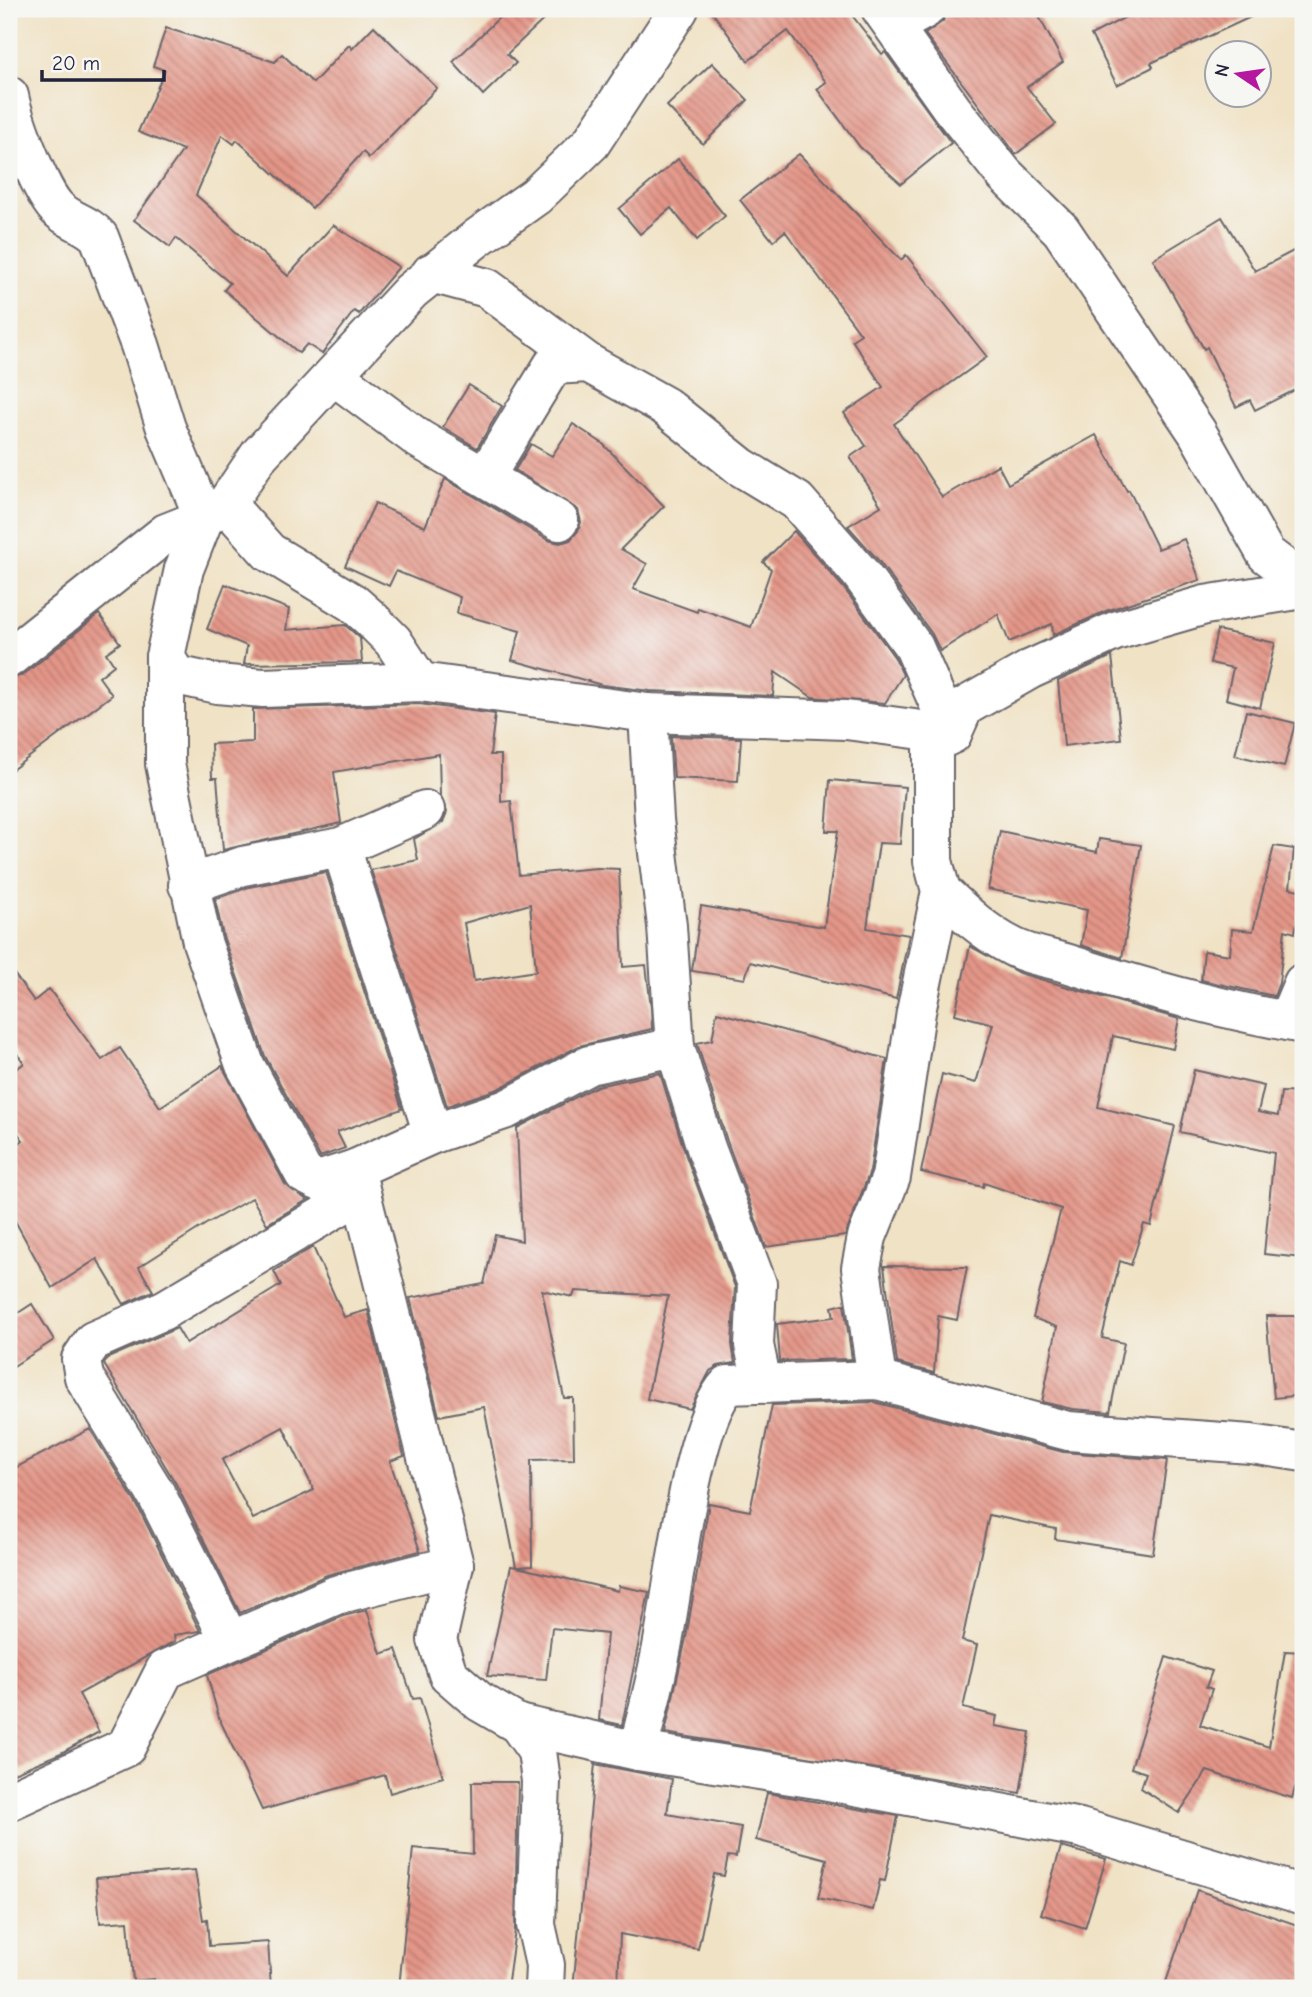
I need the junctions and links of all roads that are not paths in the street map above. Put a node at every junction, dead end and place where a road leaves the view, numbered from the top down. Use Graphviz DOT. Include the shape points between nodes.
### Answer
graph roads {
  1 [pos="679,9"];
  2 [pos="900,15"];
  3 [pos="9,96"];
  4 [pos="431,273"];
  5 [pos="588,363"];
  6 [pos="333,375"];
  7 [pos="485,477"];
  8 [pos="215,511"];
  9 [pos="559,521"];
  10 [pos="1303,582"];
  11 [pos="1303,589"];
  12 [pos="165,657"];
  13 [pos="9,659"];
  14 [pos="420,682"];
  15 [pos="648,713"];
  16 [pos="952,734"];
  17 [pos="425,810"];
  18 [pos="341,847"];
  19 [pos="188,885"];
  20 [pos="941,891"];
  21 [pos="1303,983"];
  22 [pos="1295,1023"];
  23 [pos="675,1047"];
  24 [pos="433,1134"];
  25 [pos="358,1181"];
  26 [pos="877,1380"];
  27 [pos="762,1382"];
  28 [pos="1303,1452"];
  29 [pos="454,1565"];
  30 [pos="230,1641"];
  31 [pos="518,1724"];
  32 [pos="638,1751"];
  33 [pos="9,1801"];
  34 [pos="1303,1895"];
  35 [pos="544,1988"];
  1 -- 4 [label="street" via="592,143 536,196"];
  2 -- 10 [label="street" via="952,109 1004,174 1061,230 1197,432 1266,554"];
  3 -- 8 [label="street" via="25,146 58,210 99,237 166,428"];
  4 -- 5 [label="street" via="487,288"];
  4 -- 6 [label="street"];
  5 -- 7 [label="street" via="553,365"];
  5 -- 16 [label="street" via="665,406 741,467 797,500 860,573 914,648"];
  6 -- 7 [label="street" via="419,439"];
  6 -- 8 [label="street"];
  7 -- 9 [label="street"];
  8 -- 12 [label="street" via="184,569"];
  8 -- 13 [label="street" via="166,533"];
  8 -- 14 [label="street" via="269,552 353,603 393,641"];
  11 -- 16 [label="street" via="1205,605 1115,631 1031,669 964,707"];
  12 -- 14 [label="street" via="176,675 217,684 263,688"];
  12 -- 19 [label="street" via="165,764"];
  14 -- 15 [label="street"];
  15 -- 16 [label="street" via="846,720"];
  15 -- 23 [label="street"];
  16 -- 20 [label="street" via="933,744 933,861"];
  17 -- 18 [label="street"];
  18 -- 19 [label="street" via="243,866"];
  18 -- 24 [label="street"];
  19 -- 25 [label="street" via="202,942 245,1065 304,1174 318,1181"];
  20 -- 22 [label="street" via="970,920 1034,957 1181,1000"];
  20 -- 26 [label="street" via="916,1012 891,1177 867,1237 861,1268"];
  21 -- 22 [label="street"];
  23 -- 24 [label="street" via="589,1065 507,1109"];
  23 -- 27 [label="street" via="706,1148 757,1283 754,1345"];
  24 -- 25 [label="street"];
  25 -- 29 [label="street"];
  25 -- 30 [label="street" via="164,1310 93,1341 81,1359 85,1377 156,1494"];
  26 -- 27 [label="street"];
  26 -- 28 [label="street" via="1068,1431"];
  27 -- 32 [label="street" via="728,1385 716,1398 693,1475"];
  29 -- 30 [label="street" via="336,1595"];
  29 -- 31 [label="street" via="437,1640 448,1674 480,1702"];
  30 -- 33 [label="street" via="165,1670 126,1747"];
  31 -- 32 [label="street"];
  31 -- 35 [label="street" via="537,1751 541,1780 536,1925 545,1965"];
  32 -- 34 [label="street" via="1080,1828"];
}
